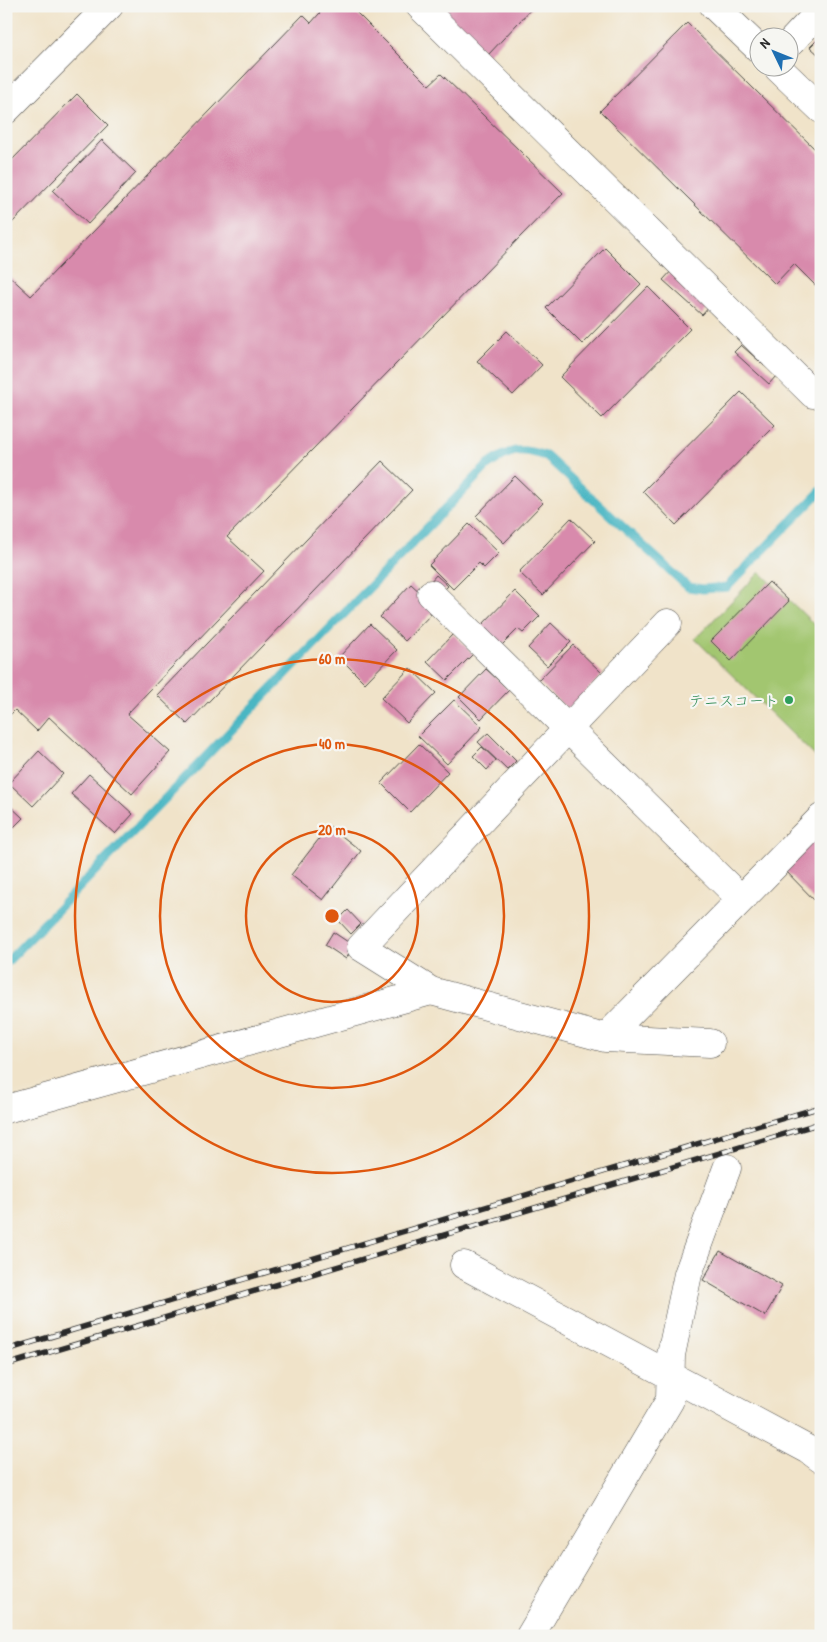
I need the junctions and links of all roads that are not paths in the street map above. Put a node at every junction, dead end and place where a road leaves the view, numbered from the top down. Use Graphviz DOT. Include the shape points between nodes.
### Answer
graph roads {
  1 [pos="108,6"];
  2 [pos="420,6"];
  3 [pos="714,6"];
  4 [pos="821,10"];
  5 [pos="800,32"];
  6 [pos="750,40"];
  7 [pos="788,78"];
  8 [pos="821,109"];
  9 [pos="6,110"];
  10 [pos="821,386"];
  11 [pos="431,594"];
  12 [pos="668,623"];
  13 [pos="568,729"];
  14 [pos="821,818"];
  15 [pos="741,899"];
  16 [pos="431,991"];
  17 [pos="606,1038"];
  18 [pos="710,1043"];
  19 [pos="6,1109"];
  20 [pos="727,1168"];
  21 [pos="464,1265"];
  22 [pos="671,1377"];
  23 [pos="821,1459"];
  24 [pos="530,1636"];
  1 -- 9 [label="street"];
  2 -- 10 [label="street" via="813,394"];
  3 -- 6 [label="street"];
  4 -- 5 [label="street"];
  7 -- 8 [label="street"];
  11 -- 13 [label="street"];
  12 -- 13 [label="street"];
  13 -- 15 [label="street"];
  13 -- 16 [label="street" via="362,947"];
  14 -- 15 [label="street"];
  15 -- 17 [label="street"];
  16 -- 17 [label="street"];
  16 -- 19 [label="street"];
  17 -- 18 [label="street"];
  20 -- 22 [label="street" via="688,1274 671,1355"];
  21 -- 22 [label="street"];
  22 -- 23 [label="street"];
  22 -- 24 [label="street" via="670,1400"];
}
